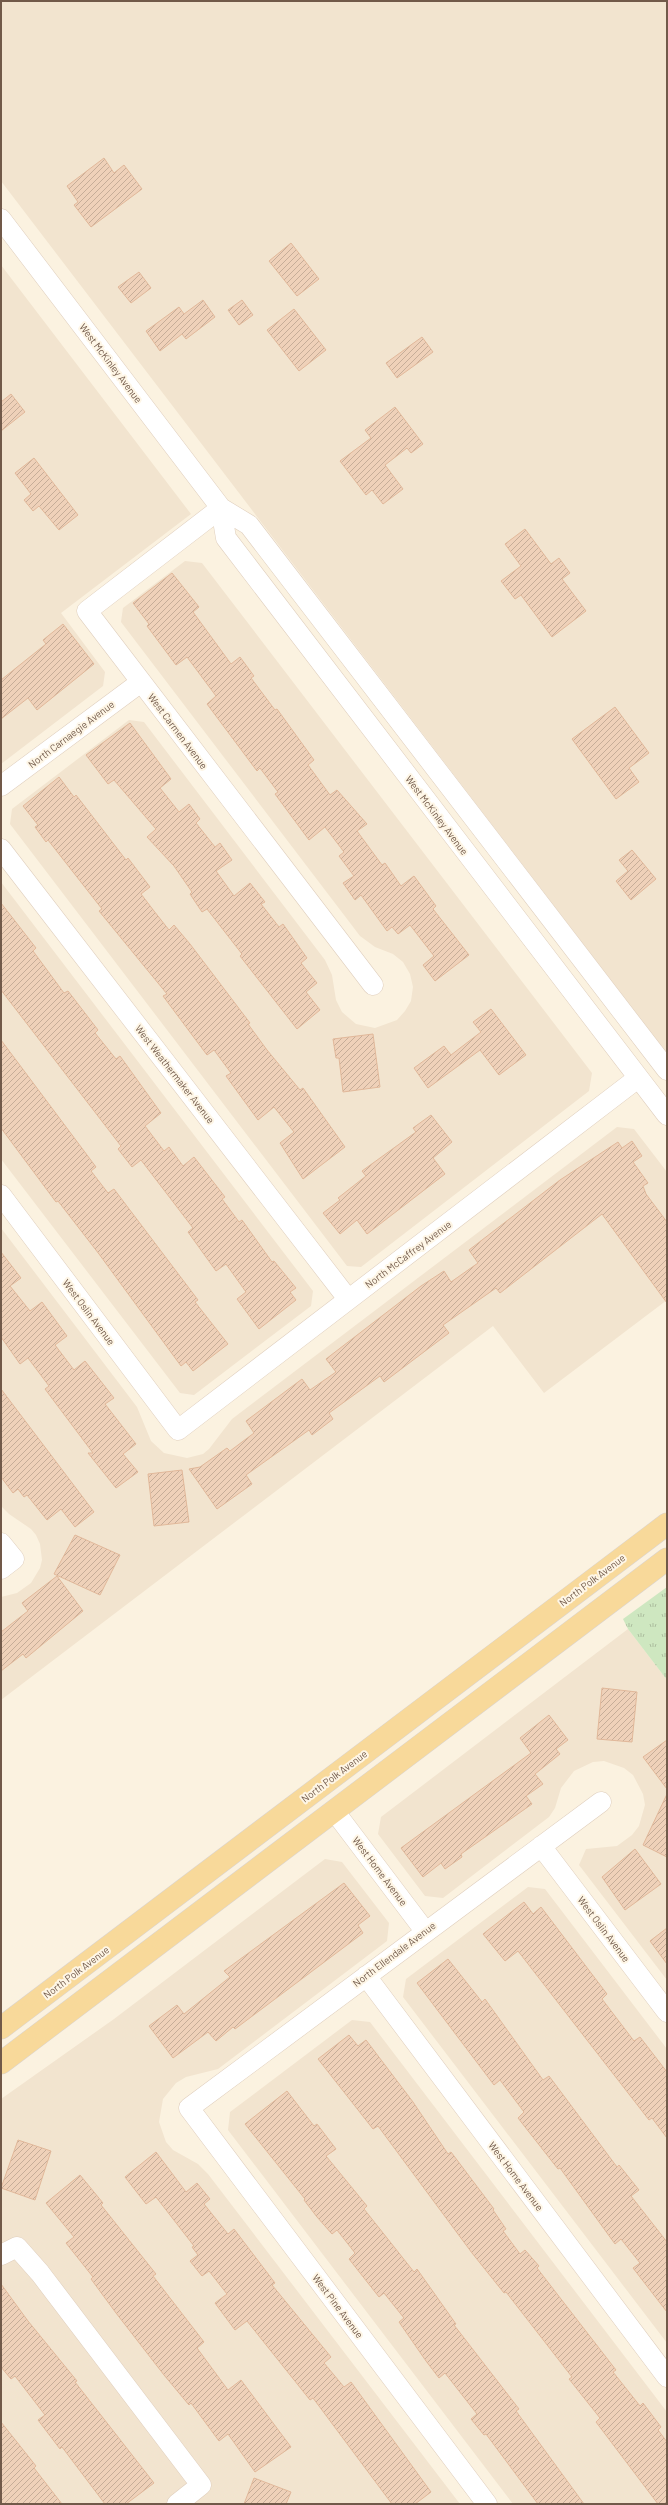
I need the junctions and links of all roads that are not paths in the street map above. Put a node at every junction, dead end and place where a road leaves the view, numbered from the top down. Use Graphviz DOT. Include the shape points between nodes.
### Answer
graph roads {
  1 [pos="1,219"];
  2 [pos="221,508"];
  3 [pos="141,682"];
  4 [pos="1,786"];
  5 [pos="1,849"];
  6 [pos="373,985"];
  7 [pos="667,1070"];
  8 [pos="638,1078"];
  9 [pos="667,1115"];
  10 [pos="1,1195"];
  11 [pos="348,1299"];
  12 [pos="178,1430"];
  13 [pos="667,1524"];
  14 [pos="1,1543"];
  15 [pos="667,1559"];
  16 [pos="7,1564"];
  17 [pos="459,1682"];
  18 [pos="601,1802"];
  19 [pos="335,1812"];
  20 [pos="541,1846"];
  21 [pos="425,1931"];
  22 [pos="366,1976"];
  23 [pos="667,2012"];
  24 [pos="1,2028"];
  25 [pos="2,2061"];
  26 [pos="189,2108"];
  27 [pos="1,2255"];
  28 [pos="667,2377"];
  29 [pos="177,2504"];
  30 [pos="487,2504"];
  1 -- 2 [label="street, West McKinley Avenue"];
  2 -- 3 [label="street, West Carmen Avenue" via="87,611"];
  2 -- 7 [label="street, West McKinley Avenue" via="249,525"];
  2 -- 8 [label="street, West McKinley Avenue" via="226,538"];
  3 -- 4 [label="street, North Carnaegie Avenue"];
  3 -- 6 [label="street, West Carmen Avenue"];
  5 -- 11 [label="street, West Weathermaker Avenue"];
  8 -- 9 [label="street, West McKinley Avenue"];
  8 -- 11 [label="street, North McCaffrey Avenue"];
  10 -- 12 [label="street, West Oslin Avenue"];
  11 -- 12 [label="street, North McCaffrey Avenue"];
  13 -- 17 [label="main road, North Polk Avenue"];
  14 -- 16 [label="street"];
  15 -- 19 [label="main road"];
  17 -- 19 [label="main road" via="449,1704 343,1784"];
  17 -- 24 [label="main road, North Polk Avenue"];
  18 -- 20 [label="street, North Ellendale Avenue"];
  19 -- 21 [label="street, West Home Avenue"];
  19 -- 25 [label="main road"];
  20 -- 21 [label="street, North Ellendale Avenue"];
  20 -- 23 [label="street, West Oslin Avenue"];
  21 -- 22 [label="street, North Ellendale Avenue"];
  22 -- 26 [label="street, North Ellendale Avenue"];
  22 -- 28 [label="street, West Home Avenue"];
  26 -- 30 [label="street, West Pine Avenue"];
  27 -- 29 [label="street" via="17,2247 31,2263 201,2485"];
}
